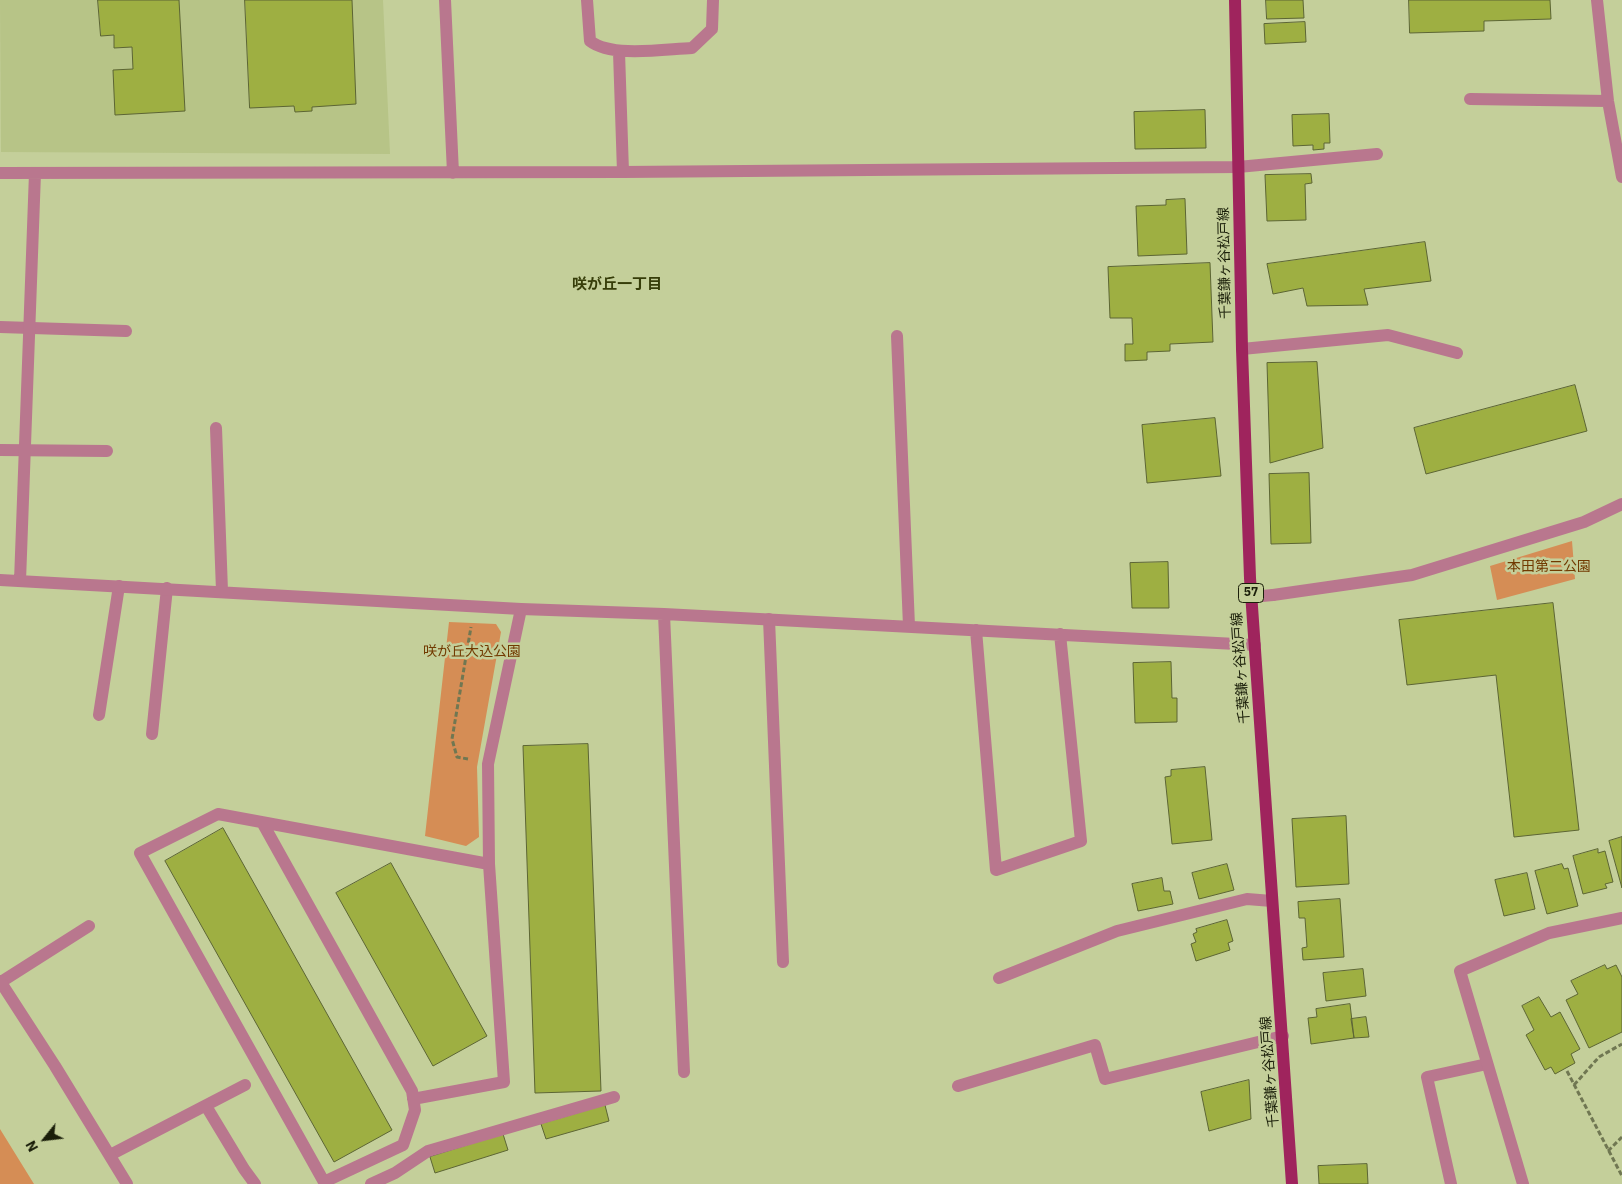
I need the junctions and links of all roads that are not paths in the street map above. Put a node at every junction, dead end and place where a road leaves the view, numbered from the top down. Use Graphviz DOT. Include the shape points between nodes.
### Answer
graph roads {
  1 [pos="444,0"];
  2 [pos="587,0"];
  3 [pos="713,0"];
  4 [pos="1235,0"];
  5 [pos="1597,0"];
  6 [pos="619,52"];
  7 [pos="1470,99"];
  8 [pos="1608,101"];
  9 [pos="1618,128"];
  10 [pos="1376,154"];
  11 [pos="1238,167"];
  12 [pos="453,172"];
  13 [pos="623,172"];
  14 [pos="0,174"];
  15 [pos="35,174"];
  16 [pos="1622,177"];
  17 [pos="0,328"];
  18 [pos="29,328"];
  19 [pos="126,331"];
  20 [pos="898,336"];
  21 [pos="1242,349"];
  22 [pos="1457,353"];
  23 [pos="216,428"];
  24 [pos="0,450"];
  25 [pos="25,451"];
  26 [pos="107,451"];
  27 [pos="1622,504"];
  28 [pos="0,580"];
  29 [pos="20,581"];
  30 [pos="119,586"];
  31 [pos="167,588"];
  32 [pos="222,591"];
  33 [pos="1251,597"];
  34 [pos="521,609"];
  35 [pos="664,614"];
  36 [pos="769,619"];
  37 [pos="908,626"];
  38 [pos="976,630"];
  39 [pos="1060,634"];
  40 [pos="1255,645"];
  41 [pos="99,715"];
  42 [pos="152,734"];
  43 [pos="262,822"];
  44 [pos="489,864"];
  45 [pos="1272,901"];
  46 [pos="1622,918"];
  47 [pos="88,926"];
  48 [pos="783,962"];
  49 [pos="999,978"];
  50 [pos="0,982"];
  51 [pos="1283,1036"];
  52 [pos="1487,1064"];
  53 [pos="684,1072"];
  54 [pos="245,1085"];
  55 [pos="958,1086"];
  56 [pos="614,1097"];
  57 [pos="413,1098"];
  58 [pos="206,1106"];
  59 [pos="110,1155"];
  60 [pos="127,1184"];
  61 [pos="255,1184"];
  62 [pos="371,1184"];
  63 [pos="1292,1184"];
  64 [pos="1451,1184"];
  65 [pos="1523,1184"];
  1 -- 12 [label="street"];
  2 -- 6 [label="street" via="590,41 596,46"];
  3 -- 6 [label="street" via="712,29 692,48"];
  4 -- 11 [label="main road, 千葉鎌ヶ谷松戸線 / 57"];
  5 -- 8 [label="street"];
  6 -- 13 [label="street"];
  7 -- 8 [label="street"];
  8 -- 9 [label="street"];
  9 -- 16 [label="street"];
  10 -- 11 [label="street"];
  11 -- 13 [label="street"];
  11 -- 21 [label="main road, 千葉鎌ヶ谷松戸線 / 57"];
  12 -- 13 [label="street"];
  12 -- 15 [label="street"];
  14 -- 15 [label="street"];
  15 -- 18 [label="street"];
  17 -- 18 [label="street"];
  18 -- 19 [label="street"];
  18 -- 25 [label="street"];
  20 -- 37 [label="street"];
  21 -- 22 [label="street" via="1388,335"];
  21 -- 33 [label="main road, 千葉鎌ヶ谷松戸線 / 57"];
  23 -- 32 [label="street"];
  24 -- 25 [label="street"];
  25 -- 26 [label="street"];
  25 -- 29 [label="street"];
  27 -- 33 [label="street" via="1584,522 1412,575"];
  28 -- 29 [label="street"];
  29 -- 30 [label="street"];
  30 -- 31 [label="street"];
  30 -- 41 [label="street"];
  31 -- 32 [label="street"];
  31 -- 42 [label="street"];
  32 -- 34 [label="street"];
  33 -- 40 [label="main road, 千葉鎌ヶ谷松戸線 / 57"];
  34 -- 35 [label="street"];
  34 -- 44 [label="street" via="488,764"];
  35 -- 36 [label="street"];
  35 -- 53 [label="street"];
  36 -- 37 [label="street"];
  36 -- 48 [label="street"];
  37 -- 38 [label="street"];
  38 -- 39 [label="street"];
  38 -- 39 [label="street" via="996,870 1081,841"];
  39 -- 40 [label="street"];
  40 -- 45 [label="main road, 千葉鎌ヶ谷松戸線 / 57"];
  43 -- 44 [label="street"];
  43 -- 57 [label="street"];
  43 -- 57 [label="street" via="218,814 140,853 324,1182 403,1145 415,1110"];
  44 -- 57 [label="street" via="504,1082"];
  45 -- 49 [label="street" via="1247,899 1117,930"];
  45 -- 51 [label="main road, 千葉鎌ヶ谷松戸線 / 57"];
  46 -- 52 [label="street" via="1549,933 1460,971"];
  47 -- 50 [label="street"];
  50 -- 59 [label="street"];
  51 -- 55 [label="street" via="1106,1079 1095,1045"];
  51 -- 63 [label="main road, 千葉鎌ヶ谷松戸線 / 57"];
  52 -- 64 [label="street" via="1427,1078"];
  52 -- 65 [label="street"];
  54 -- 58 [label="street"];
  56 -- 62 [label="street" via="428,1151 395,1173"];
  58 -- 59 [label="street"];
  58 -- 61 [label="street"];
  59 -- 60 [label="street"];
}
